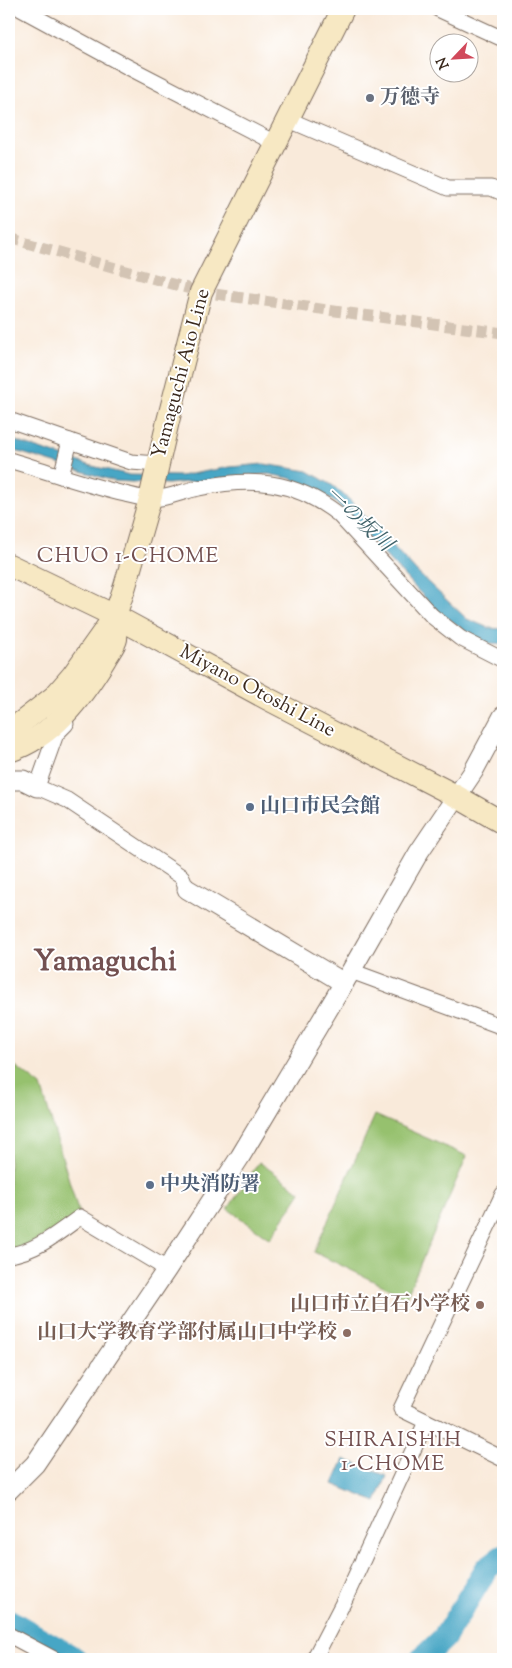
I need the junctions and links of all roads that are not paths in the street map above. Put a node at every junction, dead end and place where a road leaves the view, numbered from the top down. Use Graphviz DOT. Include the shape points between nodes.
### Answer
graph roads {
  1 [pos="21,9"];
  2 [pos="343,9"];
  3 [pos="438,9"];
  4 [pos="503,39"];
  5 [pos="287,119"];
  6 [pos="275,143"];
  7 [pos="503,193"];
  8 [pos="9,420"];
  9 [pos="69,446"];
  10 [pos="9,460"];
  11 [pos="158,464"];
  12 [pos="62,472"];
  13 [pos="150,499"];
  14 [pos="9,565"];
  15 [pos="115,616"];
  16 [pos="503,660"];
  17 [pos="81,694"];
  18 [pos="503,716"];
  19 [pos="9,729"];
  20 [pos="9,751"];
  21 [pos="9,780"];
  22 [pos="36,787"];
  23 [pos="456,796"];
  24 [pos="503,823"];
  25 [pos="187,889"];
  26 [pos="347,977"];
  27 [pos="503,1028"];
  28 [pos="503,1194"];
  29 [pos="9,1255"];
  30 [pos="167,1269"];
  31 [pos="426,1422"];
  32 [pos="503,1459"];
  33 [pos="9,1490"];
  34 [pos="9,1635"];
  35 [pos="54,1659"];
  36 [pos="314,1659"];
  1 -- 6 [label="street"];
  2 -- 5 [label="main road, Yamaguchi Aio Line"];
  3 -- 4 [label="street"];
  5 -- 6 [label="main road, Yamaguchi Aio Line"];
  5 -- 7 [label="street" via="448,188 491,188"];
  6 -- 11 [label="main road, Yamaguchi Aio Line" via="202,292"];
  8 -- 9 [label="street"];
  9 -- 11 [label="street" via="131,462"];
  9 -- 12 [label="street"];
  10 -- 12 [label="street"];
  11 -- 13 [label="main road, Yamaguchi Aio Line"];
  12 -- 13 [label="street" via="111,491"];
  13 -- 15 [label="main road, Yamaguchi Aio Line"];
  13 -- 16 [label="street" via="168,498 197,488 228,483 264,482 297,490 321,501 338,514 432,616 460,638"];
  14 -- 15 [label="main road, Miyano Otoshi Line"];
  15 -- 17 [label="main road" via="116,640"];
  15 -- 19 [label="main road" via="54,697"];
  15 -- 23 [label="main road, Miyano Otoshi Line"];
  17 -- 20 [label="main road" via="56,724"];
  17 -- 22 [label="street" via="77,714 56,734"];
  18 -- 23 [label="street" via="473,772"];
  21 -- 22 [label="street" via="23,780"];
  22 -- 25 [label="street" via="67,800 182,877"];
  23 -- 24 [label="main road, Miyano Otoshi Line"];
  23 -- 26 [label="street" via="419,852"];
  25 -- 26 [label="street"];
  26 -- 27 [label="street"];
  26 -- 30 [label="street" via="240,1157"];
  28 -- 31 [label="street" via="401,1409"];
  29 -- 30 [label="street" via="42,1244 80,1216"];
  30 -- 33 [label="street" via="35,1464"];
  31 -- 32 [label="street"];
  31 -- 36 [label="street"];
  34 -- 35 [label="street"];
}
